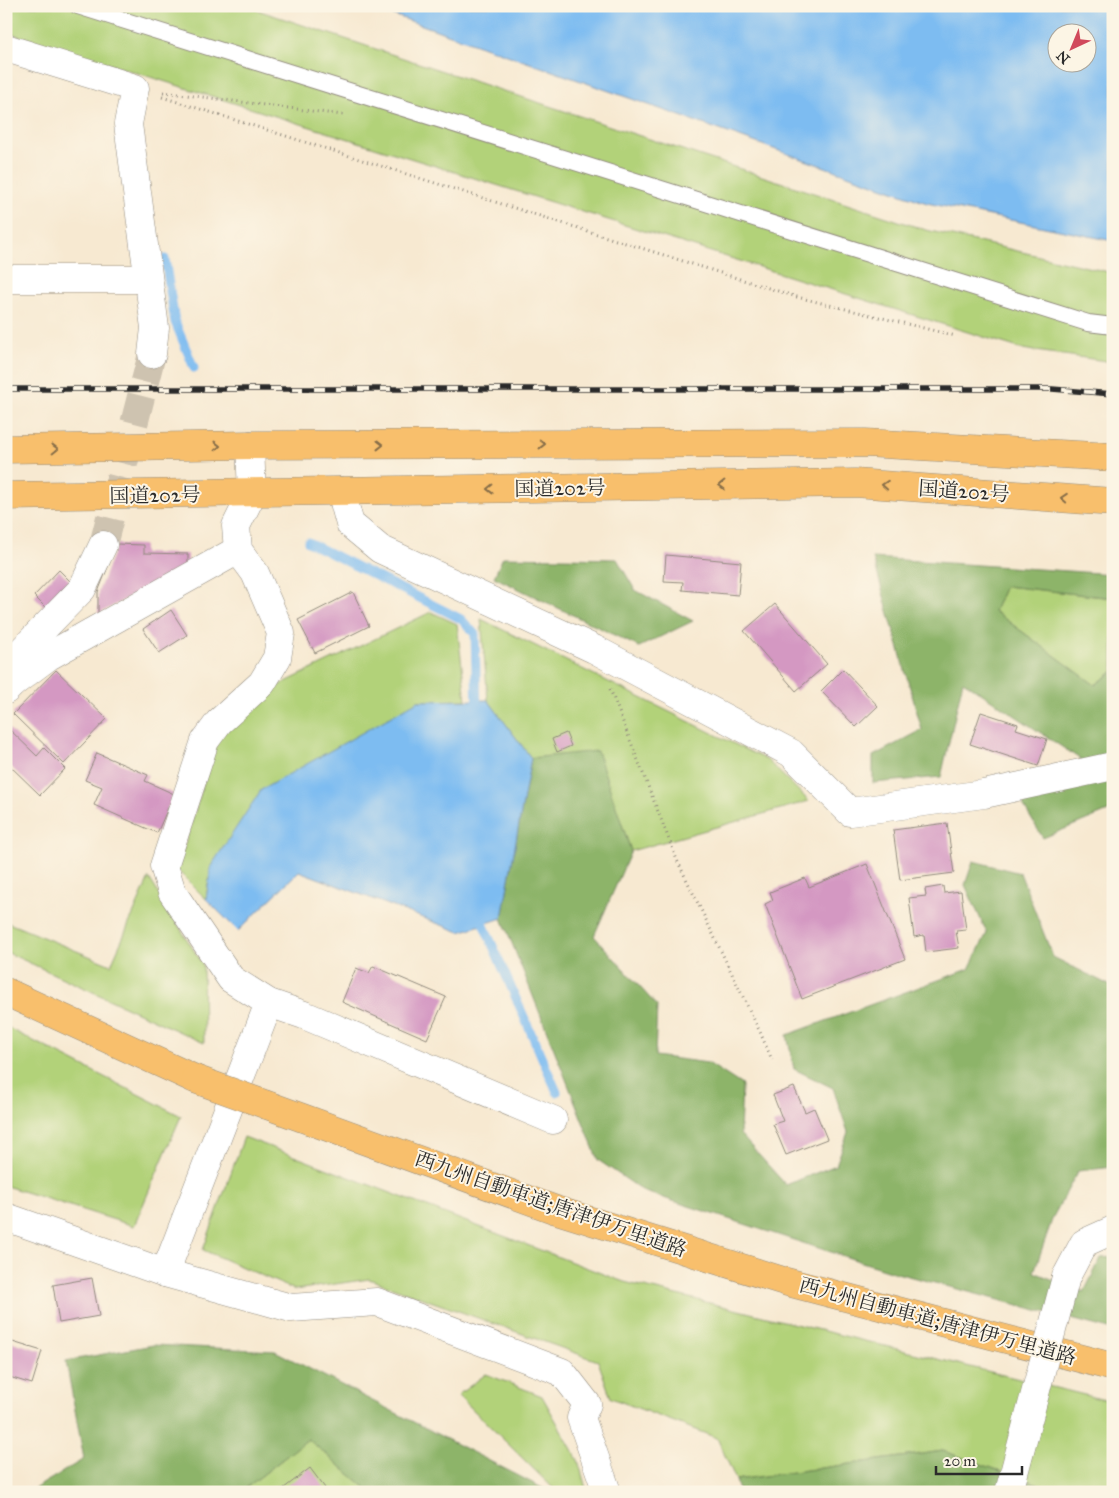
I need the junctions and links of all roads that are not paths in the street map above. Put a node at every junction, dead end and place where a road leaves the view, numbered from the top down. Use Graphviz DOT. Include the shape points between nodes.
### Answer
graph roads {
  1 [pos="78,6"];
  2 [pos="6,48"];
  3 [pos="6,279"];
  4 [pos="148,279"];
  5 [pos="1113,326"];
  6 [pos="152,354"];
  7 [pos="250,445"];
  8 [pos="6,449"];
  9 [pos="1113,458"];
  10 [pos="341,491"];
  11 [pos="252,494"];
  12 [pos="6,496"];
  13 [pos="1113,502"];
  14 [pos="103,545"];
  15 [pos="238,550"];
  16 [pos="10,687"];
  17 [pos="1113,766"];
  18 [pos="6,992"];
  19 [pos="269,1003"];
  20 [pos="553,1120"];
  21 [pos="6,1217"];
  22 [pos="1113,1230"];
  23 [pos="165,1273"];
  24 [pos="1113,1366"];
  25 [pos="607,1492"];
  26 [pos="1009,1492"];
  1 -- 5 [label="lane" via="1088,323"];
  2 -- 4 [label="street" via="135,88 128,124"];
  3 -- 4 [label="street"];
  4 -- 6 [label="street" via="155,328"];
  8 -- 7 [label="highway, 国道202号, one-way"];
  7 -- 9 [label="highway, 国道202号, one-way" via="865,443"];
  7 -- 11 [label="street"];
  10 -- 11 [label="highway, 国道202号"];
  13 -- 10 [label="highway, 国道202号, one-way" via="855,483"];
  10 -- 17 [label="street" via="350,524 380,549 594,649 790,754 850,812 984,794"];
  11 -- 12 [label="highway, 国道202号"];
  11 -- 15 [label="street" via="236,526"];
  14 -- 16 [label="street" via="82,589 9,664"];
  15 -- 16 [label="street" via="48,656"];
  15 -- 19 [label="street" via="255,573 281,633 277,658 262,683 219,722 205,741 164,866 172,892 231,979"];
  18 -- 24 [label="highway, 西九州自動車道;唐津伊万里道路, bridge" via="195,1079 565,1213 787,1282"];
  19 -- 20 [label="street"];
  19 -- 23 [label="street"];
  21 -- 23 [label="street"];
  22 -- 26 [label="street, bridge" via="1084,1244 1066,1277"];
  23 -- 25 [label="street" via="291,1308 377,1302 562,1372 587,1404 581,1418"];
}
